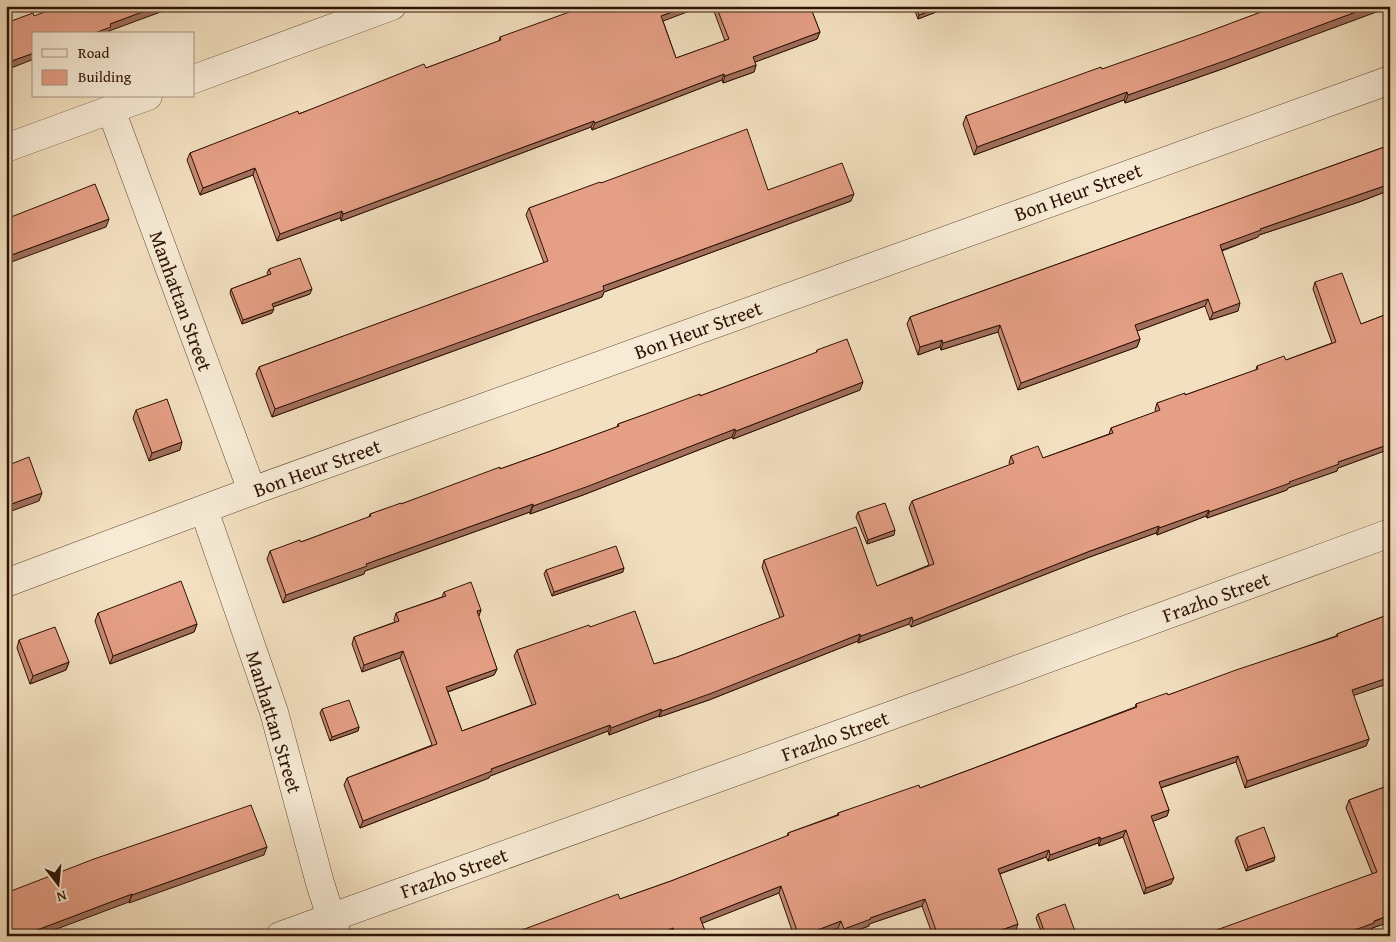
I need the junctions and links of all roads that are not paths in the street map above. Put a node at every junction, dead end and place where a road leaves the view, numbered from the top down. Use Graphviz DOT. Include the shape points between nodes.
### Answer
graph roads {
  1 [pos="392,6"];
  2 [pos="195,79"];
  3 [pos="1390,80"];
  4 [pos="143,98"];
  5 [pos="111,110"];
  6 [pos="6,148"];
  7 [pos="252,491"];
  8 [pos="204,510"];
  9 [pos="1390,533"];
  10 [pos="6,583"];
  11 [pos="334,926"];
  12 [pos="280,936"];
  1 -- 2 [label="street"];
  3 -- 7 [label="street, Bon Heur Street"];
  4 -- 5 [label="street"];
  5 -- 6 [label="street"];
  5 -- 7 [label="street, Manhattan Street"];
  7 -- 8 [label="street, Bon Heur Street"];
  8 -- 10 [label="street, Bon Heur Street"];
  8 -- 11 [label="street, Manhattan Street" via="274,712"];
  9 -- 11 [label="street, Frazho Street"];
  11 -- 12 [label="street, Frazho Street"];
}
